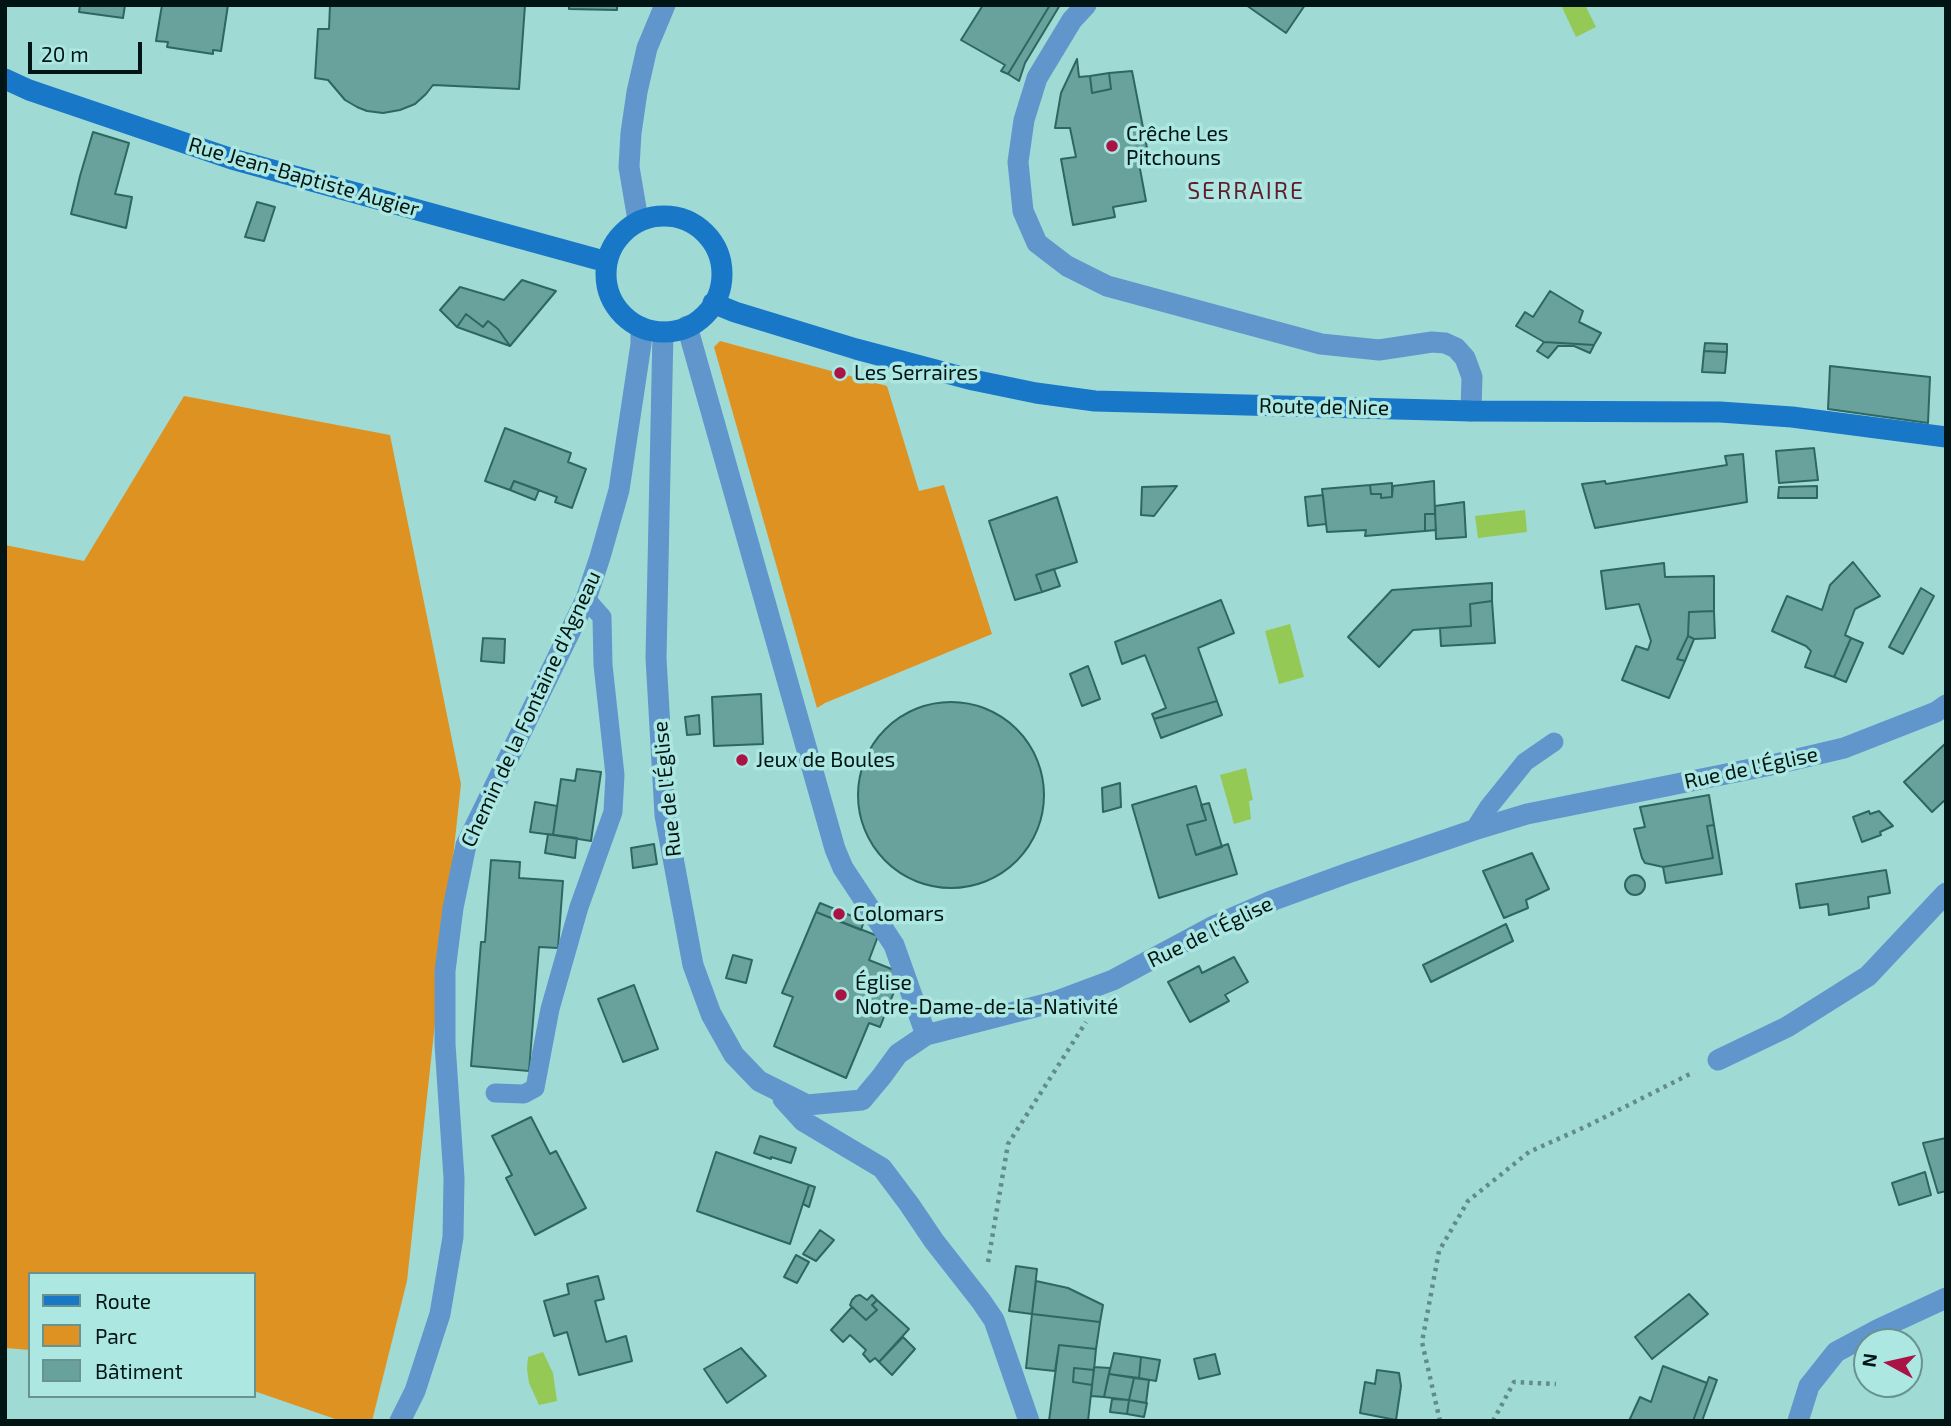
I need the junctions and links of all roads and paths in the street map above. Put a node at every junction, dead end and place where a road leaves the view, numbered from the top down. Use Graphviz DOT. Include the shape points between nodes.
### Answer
graph roads {
  1 [pos="665,5"];
  2 [pos="1086,5"];
  3 [pos="5,79"];
  4 [pos="638,220"];
  5 [pos="607,262"];
  6 [pos="713,303"];
  7 [pos="687,326"];
  8 [pos="641,327"];
  9 [pos="663,331"];
  10 [pos="1471,411"];
  11 [pos="1946,437"];
  12 [pos="586,599"];
  13 [pos="1946,705"];
  14 [pos="1554,742"];
  15 [pos="1474,830"];
  16 [pos="1946,893"];
  17 [pos="1114,980"];
  18 [pos="926,1035"];
  19 [pos="1718,1060"];
  20 [pos="772,1088"];
  21 [pos="495,1093"];
  22 [pos="1946,1298"];
  23 [pos="981,1301"];
  24 [pos="1556,1384"];
  25 [pos="400,1421"];
  26 [pos="1028,1421"];
  27 [pos="1440,1421"];
  28 [pos="1493,1421"];
  29 [pos="1798,1421"];
  1 -- 4 [label="street" via="647,48 631,134 629,167"];
  2 -- 10 [label="street" via="1037,78 1024,120 1017,162 1023,211 1037,243 1107,286 1321,344 1379,350 1445,343 1465,358 1472,377"];
  3 -- 5 [label="main road, Rue Jean-Baptiste Augier" via="232,159"];
  4 -- 5 [label="main road" via="620,236"];
  4 -- 6 [label="main road" via="675,217 703,231 713,243 720,265"];
  5 -- 8 [label="main road" via="606,278 617,308"];
  6 -- 7 [label="main road"];
  6 -- 10 [label="main road, Route de Nice" via="926,368 1095,401"];
  7 -- 9 [label="main road"];
  7 -- 18 [label="street" via="835,849 894,945"];
  8 -- 9 [label="main road"];
  8 -- 12 [label="street, Chemin de la Fontaine d'Agneau" via="619,490"];
  9 -- 20 [label="street, Rue de l'Église" via="656,658 665,815 693,965 711,1014 734,1055"];
  10 -- 11 [label="main road, Route de Nice" via="1720,412"];
  12 -- 21 [label="lane" via="602,617 615,775 613,812 550,1009 535,1088 524,1094"];
  12 -- 25 [label="street, Chemin de la Fontaine d'Agneau" via="466,845 445,971 453,1237 440,1314 415,1391"];
  13 -- 15 [label="street, Rue de l'Église" via="1844,748 1527,814"];
  14 -- 15 [label="lane" via="1525,762"];
  15 -- 17 [label="street, Rue de l'Église" via="1273,900"];
  16 -- 19 [label="street" via="1868,976 1787,1027"];
  17 -- 18 [label="street, Rue de l'Église" via="1054,1002"];
  17 -- 23 [label="path" via="1008,1144"];
  18 -- 20 [label="street, Rue de l'Église" via="898,1054 862,1100 807,1105"];
  19 -- 27 [label="path" via="1529,1152 1468,1201 1439,1251 1422,1342"];
  20 -- 23 [label="street" via="803,1121 882,1168"];
  22 -- 29 [label="street" via="1836,1352 1809,1386"];
  23 -- 26 [label="street" via="994,1320"];
  24 -- 28 [label="path" via="1514,1382"];
}
